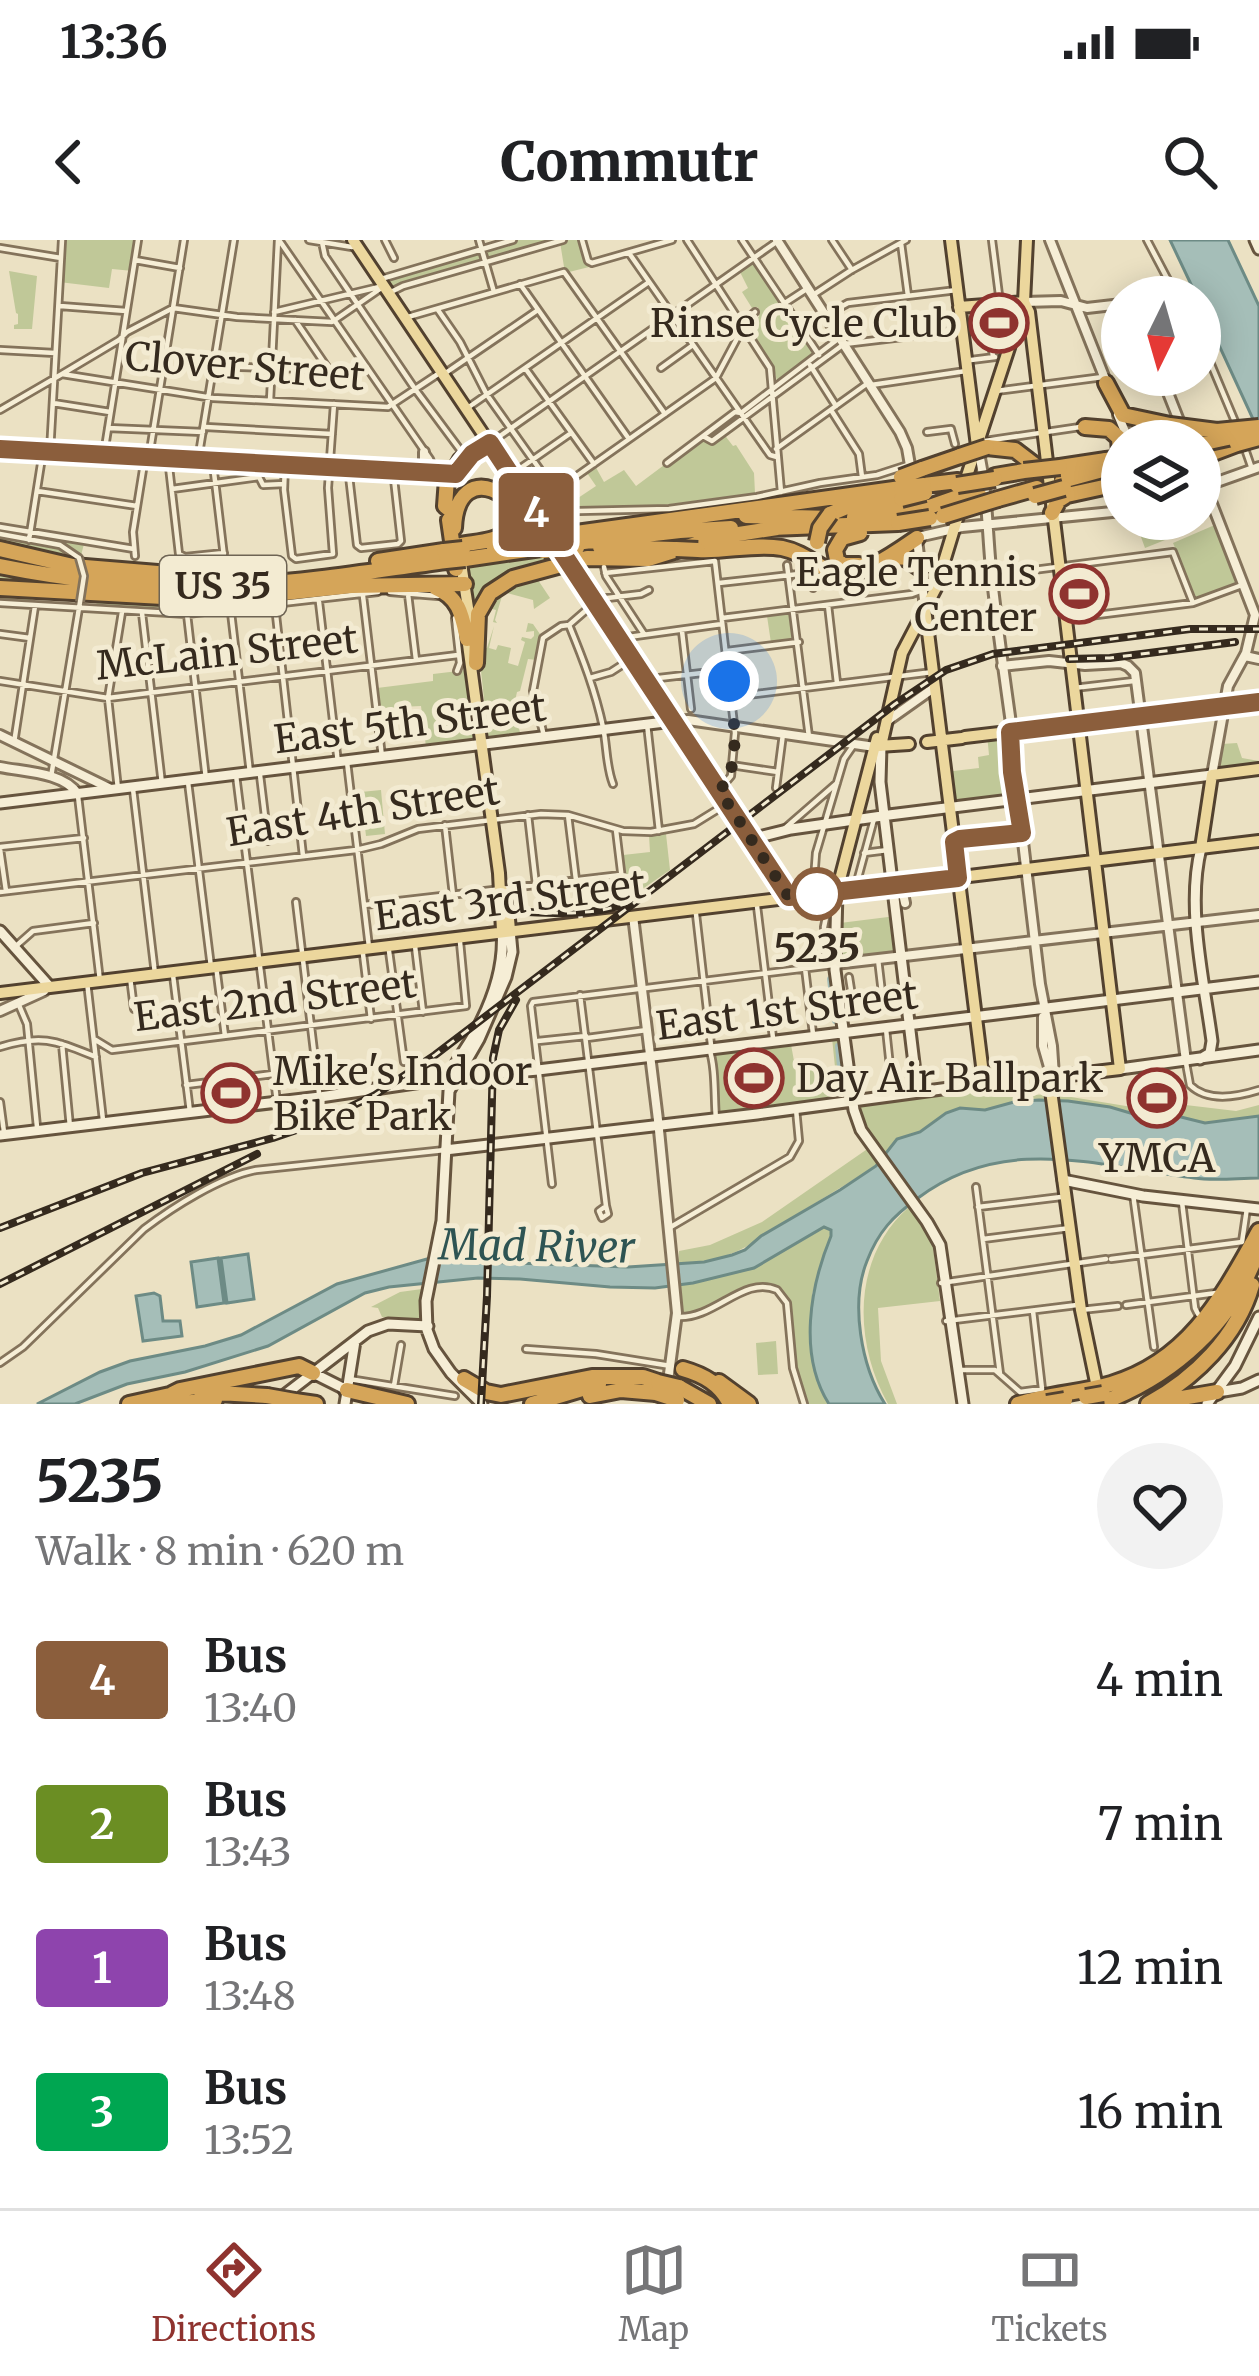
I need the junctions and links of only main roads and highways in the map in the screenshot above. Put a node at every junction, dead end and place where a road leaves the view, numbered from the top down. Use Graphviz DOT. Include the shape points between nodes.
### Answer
graph roads {
  1 [pos="951,240"];
  2 [pos="1027,240"];
  3 [pos="1255,240"];
  4 [pos="355,243"];
  5 [pos="1259,249"];
  6 [pos="1022,302"];
  7 [pos="959,308"];
  8 [pos="998,384"];
  9 [pos="1113,396"];
  10 [pos="1142,420"];
  11 [pos="1085,427"];
  12 [pos="1101,428"];
  13 [pos="1221,430"];
  14 [pos="1259,431"];
  15 [pos="1221,439"];
  16 [pos="488,440"];
  17 [pos="985,442"];
  18 [pos="1221,449"];
  19 [pos="1101,469"];
  20 [pos="1101,469"];
  21 [pos="1032,477"];
  22 [pos="1062,479"];
  23 [pos="447,486"];
  24 [pos="959,487"];
  25 [pos="1101,490"];
  26 [pos="994,502"];
  27 [pos="917,507"];
  28 [pos="529,512"];
  29 [pos="708,514"];
  30 [pos="1053,516"];
  31 [pos="682,519"];
  32 [pos="454,528"];
  33 [pos="777,528"];
  34 [pos="571,543"];
  35 [pos="540,546"];
  36 [pos="0,561"];
  37 [pos="456,561"];
  38 [pos="882,561"];
  39 [pos="920,568"];
  40 [pos="854,573"];
  41 [pos="426,585"];
  42 [pos="0,588"];
  43 [pos="925,608"];
  44 [pos="922,623"];
  45 [pos="467,639"];
  46 [pos="476,663"];
  47 [pos="895,677"];
  48 [pos="1259,702"];
  49 [pos="1078,723"];
  50 [pos="676,727"];
  51 [pos="942,740"];
  52 [pos="927,742"];
  53 [pos="482,744"];
  54 [pos="909,744"];
  55 [pos="877,746"];
  56 [pos="1259,770"];
  57 [pos="1212,775"];
  58 [pos="1086,791"];
  59 [pos="0,803"];
  60 [pos="950,808"];
  61 [pos="879,817"];
  62 [pos="855,820"];
  63 [pos="758,838"];
  64 [pos="1259,841"];
  65 [pos="1201,848"];
  66 [pos="1095,861"];
  67 [pos="958,878"];
  68 [pos="897,884"];
  69 [pos="837,891"];
  70 [pos="789,897"];
  71 [pos="0,931"];
  72 [pos="506,931"];
  73 [pos="1259,982"];
  74 [pos="50,987"];
  75 [pos="1205,989"];
  76 [pos="0,993"];
  77 [pos="1112,1001"];
  78 [pos="976,1017"];
  79 [pos="909,1026"];
  80 [pos="843,1033"];
  81 [pos="1212,1041"];
  82 [pos="1259,1048"];
  83 [pos="1200,1059"];
  84 [pos="464,1061"];
  85 [pos="1120,1069"];
  86 [pos="538,1070"];
  87 [pos="475,1076"];
  88 [pos="1056,1076"];
  89 [pos="452,1080"];
  90 [pos="986,1083"];
  91 [pos="432,1086"];
  92 [pos="912,1092"];
  93 [pos="348,1093"];
  94 [pos="447,1098"];
  95 [pos="852,1101"];
  96 [pos="2,1135"];
  97 [pos="445,1150"];
  98 [pos="1065,1177"];
  99 [pos="1253,1209"];
  100 [pos="1259,1232"];
  101 [pos="1259,1246"];
  102 [pos="1256,1278"];
  103 [pos="1259,1317"];
  104 [pos="948,1321"];
  105 [pos="428,1326"];
  106 [pos="1259,1330"];
  107 [pos="346,1354"];
  108 [pos="314,1373"];
  109 [pos="1234,1376"];
  110 [pos="464,1379"];
  111 [pos="1259,1380"];
  112 [pos="1245,1387"];
  113 [pos="347,1390"];
  114 [pos="627,1390"];
  115 [pos="673,1395"];
  116 [pos="1078,1398"];
  117 [pos="1215,1398"];
  118 [pos="171,1399"];
  119 [pos="265,1402"];
  120 [pos="129,1404"];
  121 [pos="316,1404"];
  122 [pos="407,1404"];
  123 [pos="485,1404"];
  124 [pos="532,1404"];
  125 [pos="562,1404"];
  126 [pos="593,1404"];
  127 [pos="707,1404"];
  128 [pos="730,1404"];
  129 [pos="749,1404"];
  130 [pos="960,1404"];
  131 [pos="1018,1404"];
  132 [pos="1121,1404"];
  133 [pos="1151,1404"];
  1 -- 7 [label="main road"];
  2 -- 6 [label="main road"];
  3 -- 5 [label="main road"];
  4 -- 16 [label="main road"];
  6 -- 7 [label="main road"];
  6 -- 8 [label="main road"];
  6 -- 8 [label="main road" via="999,357"];
  6 -- 30 [label="main road"];
  7 -- 17 [label="main road"];
  8 -- 17 [label="main road"];
  9 -- 10 [label="highway" via="1123,415"];
  11 -- 12 [label="highway"];
  13 -- 14 [label="highway, bridge"];
  14 -- 15 [label="highway, bridge"];
  14 -- 18 [label="highway, bridge"];
  16 -- 23 [label="main road"];
  16 -- 28 [label="main road"];
  17 -- 21 [label="highway" via="1016,449"];
  17 -- 24 [label="main road"];
  17 -- 27 [label="highway, bridge" via="958,450"];
  19 -- 22 [label="highway"];
  20 -- 22 [label="highway"];
  21 -- 22 [label="highway, bridge"];
  21 -- 24 [label="highway, bridge"];
  21 -- 26 [label="highway"];
  21 -- 30 [label="highway"];
  23 -- 28 [label="highway" via="494,485"];
  23 -- 32 [label="highway"];
  23 -- 37 [label="highway"];
  23 -- 37 [label="highway" via="487,488 512,509 503,533"];
  24 -- 26 [label="highway"];
  24 -- 27 [label="highway"];
  24 -- 27 [label="main road"];
  25 -- 30 [label="highway" via="1067,495"];
  26 -- 27 [label="highway, bridge"];
  27 -- 29 [label="highway" via="871,486"];
  27 -- 31 [label="highway" via="823,519"];
  27 -- 33 [label="highway"];
  27 -- 38 [label="highway"];
  27 -- 40 [label="highway, bridge" via="830,514 820,527 821,555"];
  27 -- 43 [label="main road" via="938,582"];
  28 -- 34 [label="main road"];
  28 -- 34 [label="highway, bridge"];
  29 -- 31 [label="highway"];
  29 -- 34 [label="highway"];
  30 -- 49 [label="main road"];
  31 -- 34 [label="highway"];
  32 -- 37 [label="main road"];
  33 -- 34 [label="highway"];
  33 -- 34 [label="highway" via="648,560 604,557"];
  34 -- 35 [label="highway, bridge"];
  34 -- 40 [label="highway, bridge" via="781,548 840,575"];
  34 -- 46 [label="highway" via="490,593 478,614"];
  34 -- 50 [label="main road" via="596,603"];
  35 -- 37 [label="highway, US 35"];
  35 -- 37 [label="highway, US 35"];
  36 -- 37 [label="highway, US 35" via="222,572"];
  36 -- 37 [label="highway, US 35" via="75,582 243,585"];
  37 -- 41 [label="highway"];
  37 -- 45 [label="main road"];
  37 -- 46 [label="main road"];
  38 -- 39 [label="highway" via="903,556"];
  38 -- 40 [label="highway"];
  41 -- 42 [label="highway" via="217,599"];
  41 -- 45 [label="highway" via="454,598"];
  43 -- 44 [label="main road"];
  43 -- 47 [label="main road" via="901,644"];
  44 -- 47 [label="main road"];
  44 -- 51 [label="main road"];
  45 -- 53 [label="main road"];
  46 -- 53 [label="main road"];
  47 -- 55 [label="main road"];
  47 -- 55 [label="main road"];
  48 -- 49 [label="main road"];
  49 -- 51 [label="main road"];
  49 -- 58 [label="main road"];
  50 -- 53 [label="main road, East 5th Street" via="651,723"];
  50 -- 63 [label="main road"];
  51 -- 52 [label="main road"];
  51 -- 60 [label="main road"];
  53 -- 59 [label="main road, East 5th Street"];
  53 -- 72 [label="main road"];
  54 -- 55 [label="main road"];
  55 -- 61 [label="main road"];
  55 -- 62 [label="main road"];
  56 -- 57 [label="main road"];
  57 -- 58 [label="main road"];
  57 -- 65 [label="main road"];
  58 -- 60 [label="main road"];
  58 -- 66 [label="main road"];
  60 -- 61 [label="main road"];
  60 -- 67 [label="main road"];
  61 -- 62 [label="main road"];
  61 -- 68 [label="main road"];
  62 -- 63 [label="main road"];
  62 -- 69 [label="main road"];
  63 -- 70 [label="main road"];
  64 -- 65 [label="main road, East 3rd Street"];
  65 -- 66 [label="main road, East 3rd Street"];
  65 -- 75 [label="main road" via="1195,886"];
  66 -- 67 [label="main road, East 3rd Street"];
  66 -- 77 [label="main road"];
  67 -- 68 [label="main road, East 3rd Street"];
  67 -- 78 [label="main road"];
  68 -- 69 [label="main road, East 3rd Street"];
  68 -- 79 [label="main road"];
  69 -- 70 [label="main road, East 3rd Street"];
  69 -- 80 [label="main road" via="830,965"];
  70 -- 72 [label="main road, East 3rd Street"];
  71 -- 74 [label="main road"];
  72 -- 74 [label="main road, East 3rd Street"];
  72 -- 84 [label="main road" via="508,970"];
  72 -- 89 [label="main road" via="501,971"];
  73 -- 75 [label="main road, East 1st Street"];
  74 -- 76 [label="main road, East 3rd Street" via="25,997"];
  75 -- 77 [label="main road, East 1st Street"];
  75 -- 81 [label="main road"];
  77 -- 78 [label="main road, East 1st Street"];
  77 -- 85 [label="main road"];
  78 -- 79 [label="main road, East 1st Street"];
  78 -- 90 [label="main road"];
  79 -- 80 [label="main road, East 1st Street"];
  79 -- 92 [label="main road"];
  80 -- 86 [label="main road, East 1st Street"];
  80 -- 95 [label="main road"];
  81 -- 82 [label="main road" via="1221,1052"];
  81 -- 83 [label="main road"];
  82 -- 83 [label="main road"];
  83 -- 85 [label="main road"];
  84 -- 87 [label="main road"];
  84 -- 89 [label="main road"];
  85 -- 88 [label="main road"];
  86 -- 87 [label="main road, East 1st Street"];
  86 -- 89 [label="main road, East 1st Street"];
  87 -- 89 [label="main road, East 1st Street"];
  88 -- 90 [label="main road"];
  88 -- 98 [label="main road"];
  89 -- 91 [label="main road, East 1st Street"];
  89 -- 93 [label="main road, East 1st Street"];
  89 -- 94 [label="main road"];
  90 -- 92 [label="main road"];
  91 -- 93 [label="main road, East 1st Street"];
  91 -- 94 [label="main road"];
  92 -- 95 [label="main road"];
  93 -- 96 [label="main road, East 1st Street"];
  94 -- 97 [label="main road"];
  95 -- 97 [label="main road"];
  95 -- 104 [label="main road" via="857,1122 942,1251"];
  97 -- 105 [label="main road"];
  98 -- 99 [label="main road"];
  98 -- 116 [label="main road" via="1080,1307"];
  100 -- 116 [label="highway" via="1201,1325 1152,1365"];
  101 -- 116 [label="highway" via="1221,1318 1176,1363"];
  102 -- 132 [label="highway" via="1206,1348"];
  102 -- 133 [label="highway" via="1219,1346"];
  103 -- 117 [label="main road"];
  104 -- 130 [label="main road"];
  104 -- 130 [label="main road"];
  105 -- 107 [label="main road" via="381,1325"];
  105 -- 110 [label="main road"];
  105 -- 123 [label="main road" via="438,1356"];
  106 -- 109 [label="main road"];
  107 -- 108 [label="main road"];
  107 -- 113 [label="main road"];
  108 -- 113 [label="main road"];
  108 -- 118 [label="highway" via="299,1366 180,1390"];
  108 -- 119 [label="main road"];
  109 -- 112 [label="main road"];
  109 -- 117 [label="main road"];
  110 -- 115 [label="highway" via="501,1395 628,1376"];
  110 -- 123 [label="main road"];
  111 -- 112 [label="main road"];
  112 -- 117 [label="main road"];
  113 -- 122 [label="highway"];
  114 -- 115 [label="highway"];
  114 -- 125 [label="highway"];
  114 -- 126 [label="highway"];
  115 -- 124 [label="highway" via="630,1381"];
  115 -- 127 [label="highway"];
  116 -- 131 [label="highway"];
  117 -- 133 [label="highway"];
  118 -- 119 [label="highway" via="208,1391"];
  118 -- 120 [label="highway"];
  119 -- 121 [label="highway, bridge"];
  128 -- 129 [label="highway" via="717,1386 684,1369 716,1379"];
}
